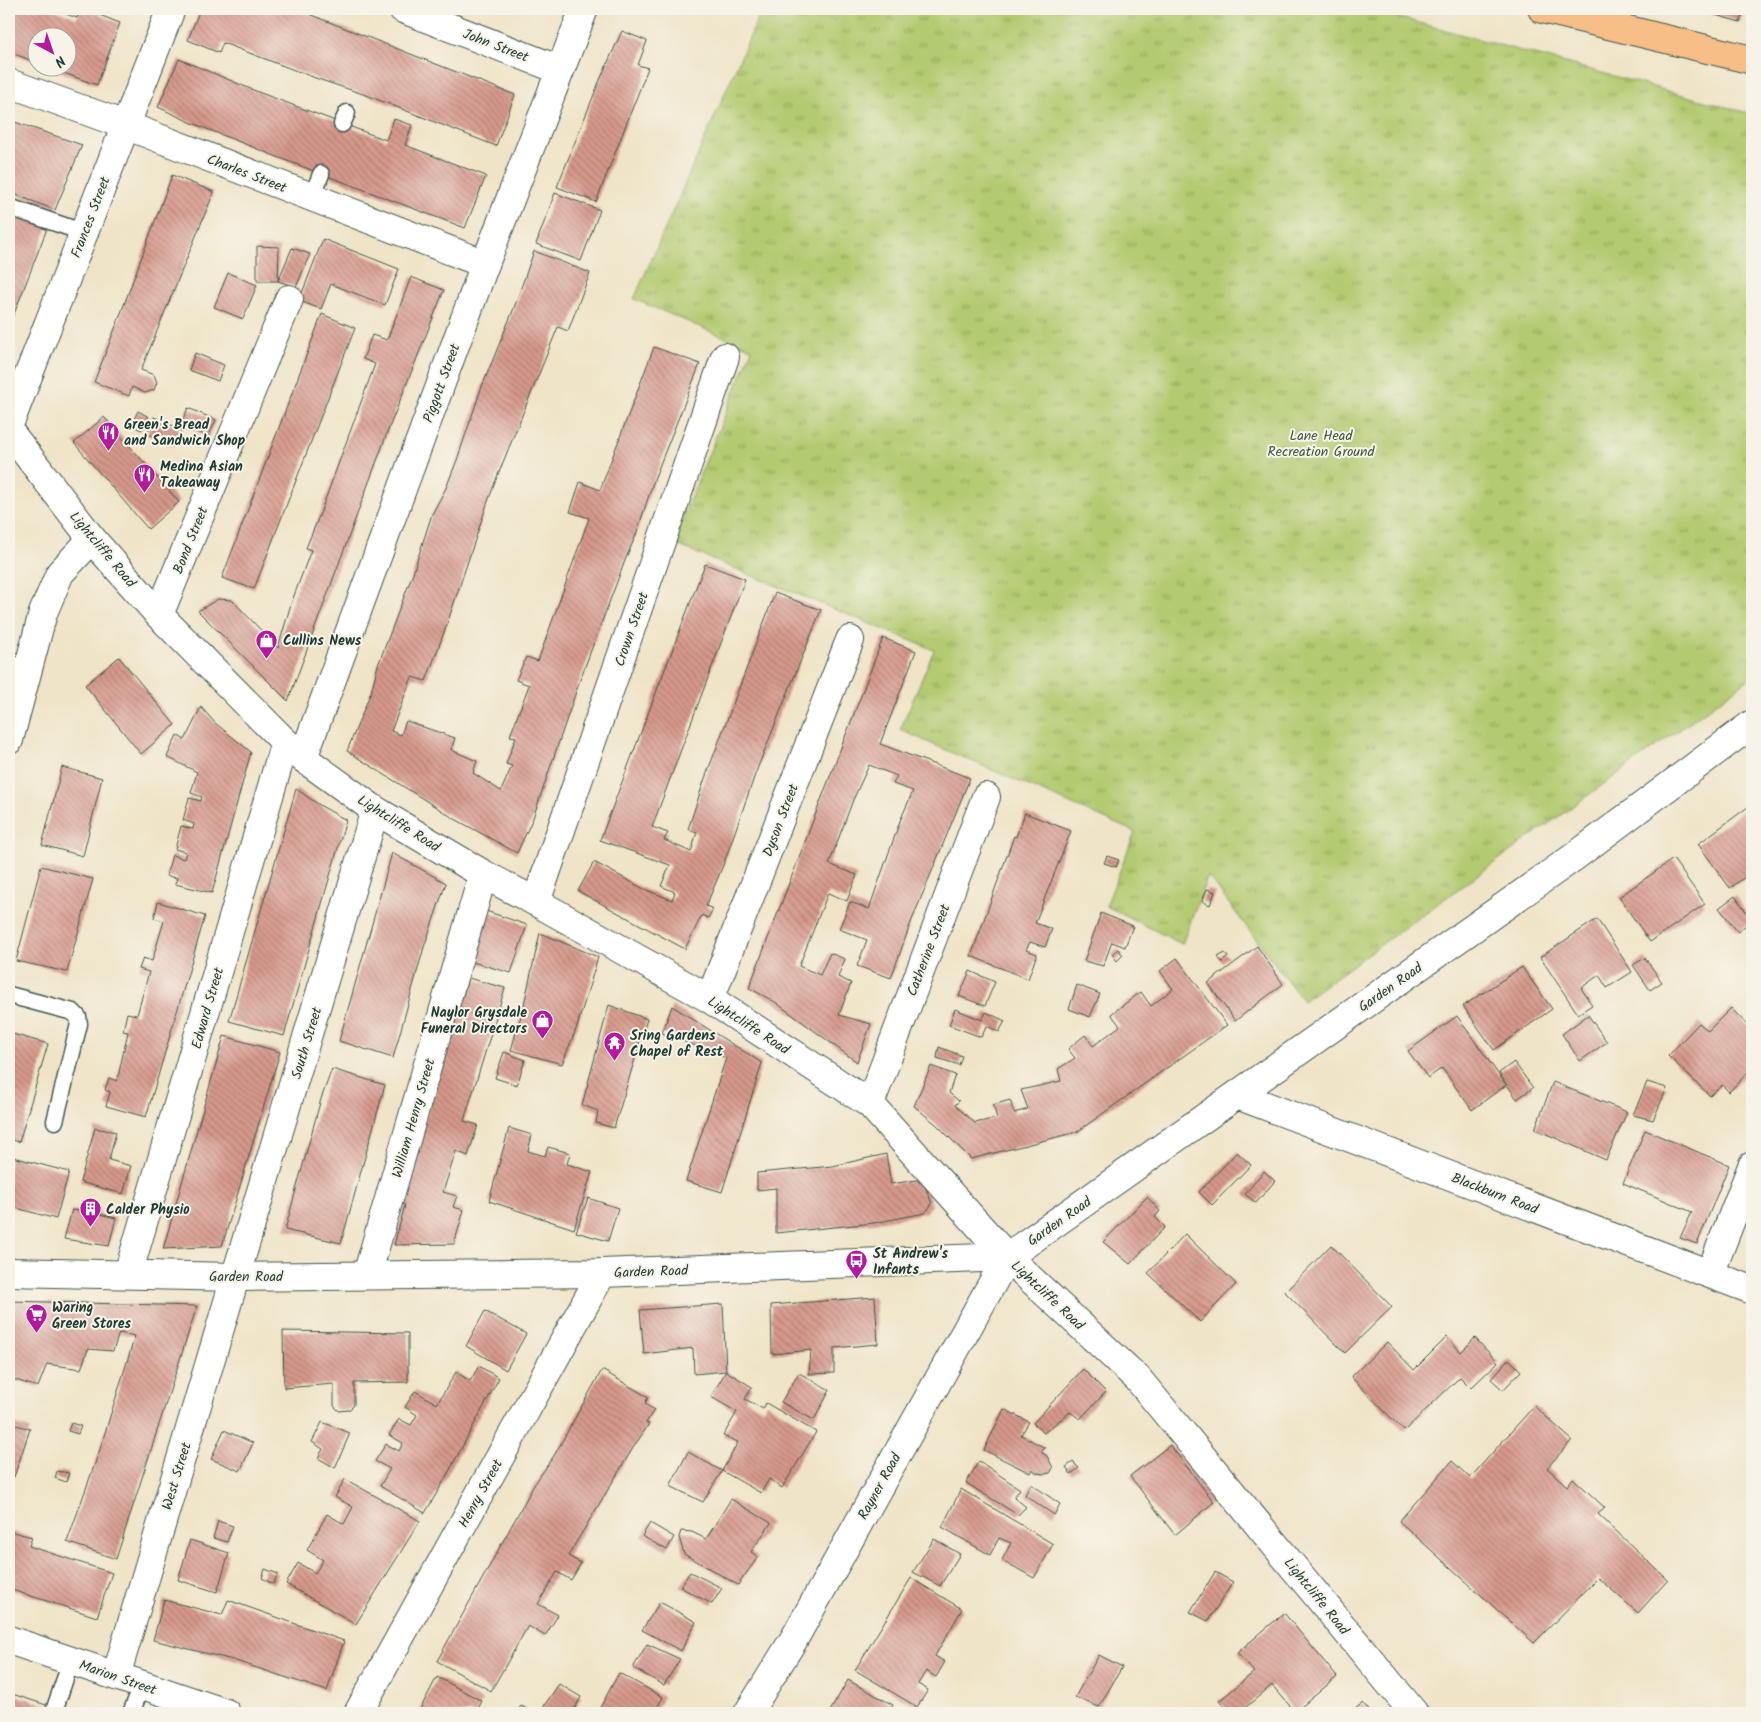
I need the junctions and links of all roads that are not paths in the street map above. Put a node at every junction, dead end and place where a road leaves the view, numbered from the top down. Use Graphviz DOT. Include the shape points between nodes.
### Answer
graph roads {
  1 [pos="171,9"];
  2 [pos="403,9"];
  3 [pos="584,9"];
  4 [pos="1542,9"];
  5 [pos="1752,60"];
  6 [pos="560,70"];
  7 [pos="9,83"];
  8 [pos="125,125"];
  9 [pos="9,206"];
  10 [pos="85,233"];
  11 [pos="485,264"];
  12 [pos="289,299"];
  13 [pos="725,357"];
  14 [pos="9,425"];
  15 [pos="9,430"];
  16 [pos="92,539"];
  17 [pos="159,616"];
  18 [pos="850,640"];
  19 [pos="1752,724"];
  20 [pos="9,740"];
  21 [pos="294,750"];
  22 [pos="986,797"];
  23 [pos="375,810"];
  24 [pos="483,874"];
  25 [pos="536,902"];
  26 [pos="9,995"];
  27 [pos="710,999"];
  28 [pos="1237,1096"];
  29 [pos="870,1104"];
  30 [pos="55,1121"];
  31 [pos="1752,1166"];
  32 [pos="1007,1257"];
  33 [pos="9,1272"];
  34 [pos="602,1273"];
  35 [pos="128,1274"];
  36 [pos="1710,1274"];
  37 [pos="367,1275"];
  38 [pos="236,1276"];
  39 [pos="1752,1290"];
  40 [pos="9,1640"];
  41 [pos="71,1661"];
  42 [pos="116,1676"];
  43 [pos="142,1685"];
  44 [pos="55,1708"];
  45 [pos="131,1713"];
  46 [pos="226,1713"];
  47 [pos="358,1713"];
  48 [pos="748,1713"];
  49 [pos="1414,1713"];
  1 -- 8 [label="street, Frances Street"];
  2 -- 6 [label="street, John Street"];
  3 -- 6 [label="street, Piggott Street"];
  4 -- 5 [label="main road"];
  6 -- 11 [label="street, Piggott Street"];
  7 -- 8 [label="street, Charles Street"];
  8 -- 10 [label="street, Frances Street"];
  8 -- 11 [label="street, Charles Street" via="317,186"];
  9 -- 10 [label="lane"];
  10 -- 14 [label="street, Frances Street"];
  11 -- 21 [label="street, Piggott Street"];
  12 -- 17 [label="street, Bond Street"];
  13 -- 25 [label="street, Crown Street"];
  15 -- 16 [label="street, Lightcliffe Road"];
  16 -- 17 [label="street, Lightcliffe Road"];
  16 -- 20 [label="street" via="60,574 42,613"];
  17 -- 21 [label="street, Lightcliffe Road"];
  18 -- 27 [label="street, Dyson Street"];
  19 -- 28 [label="street, Garden Road" via="1574,857"];
  21 -- 23 [label="street, Lightcliffe Road"];
  21 -- 35 [label="street, Edward Street"];
  22 -- 29 [label="street, Catherine Street"];
  23 -- 24 [label="street, Lightcliffe Road"];
  23 -- 38 [label="street, South Street"];
  24 -- 25 [label="street, Lightcliffe Road"];
  24 -- 37 [label="street, William Henry Street"];
  25 -- 27 [label="street, Lightcliffe Road"];
  26 -- 30 [label="lane" via="73,1012 78,1017"];
  27 -- 29 [label="street, Lightcliffe Road"];
  28 -- 32 [label="street, Garden Road"];
  28 -- 36 [label="street, Blackburn Road"];
  29 -- 32 [label="street, Lightcliffe Road"];
  31 -- 36 [label="street"];
  32 -- 34 [label="street, Garden Road"];
  32 -- 48 [label="street, Rayner Road" via="794,1639"];
  32 -- 49 [label="street, Lightcliffe Road" via="1138,1379"];
  33 -- 35 [label="street, Garden Road"];
  34 -- 37 [label="street, Garden Road"];
  34 -- 47 [label="street, Henry Street"];
  35 -- 38 [label="street, Garden Road"];
  36 -- 39 [label="street, Blackburn Road"];
  37 -- 38 [label="street, Garden Road"];
  38 -- 42 [label="street, West Street"];
  40 -- 41 [label="street, Marion Street"];
  41 -- 42 [label="street, Marion Street"];
  41 -- 44 [label="lane"];
  42 -- 43 [label="street, Marion Street"];
  43 -- 45 [label="lane"];
  43 -- 46 [label="street, Marion Street"];
}
